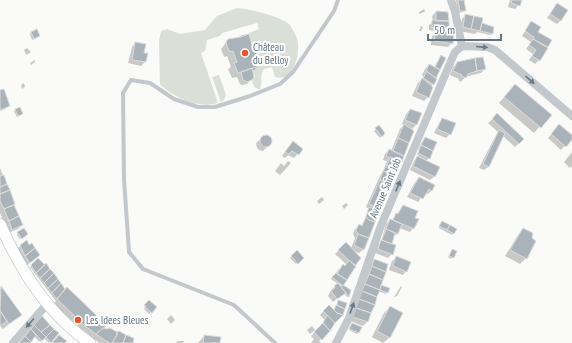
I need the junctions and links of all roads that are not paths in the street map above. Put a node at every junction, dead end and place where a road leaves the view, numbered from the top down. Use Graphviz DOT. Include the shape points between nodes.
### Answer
graph roads {
  1 [pos="338,0"];
  2 [pos="451,0"];
  3 [pos="462,46"];
  4 [pos="572,116"];
  5 [pos="1,232"];
  6 [pos="48,303"];
  7 [pos="13,343"];
  8 [pos="90,343"];
  9 [pos="275,343"];
  10 [pos="336,343"];
  1 -- 9 [label="lane" via="334,11 293,72 280,84 215,107 198,107 174,98 150,83 131,80 123,93 128,252 143,269 234,305"];
  2 -- 3 [label="street"];
  3 -- 4 [label="street, one-way" via="487,47 495,50"];
  10 -- 3 [label="street, Avenue Saint Job, one-way" via="349,318 380,228 427,116 455,52"];
  5 -- 6 [label="main road"];
  6 -- 7 [label="street, one-way"];
  6 -- 8 [label="main road" via="65,322"];
}
